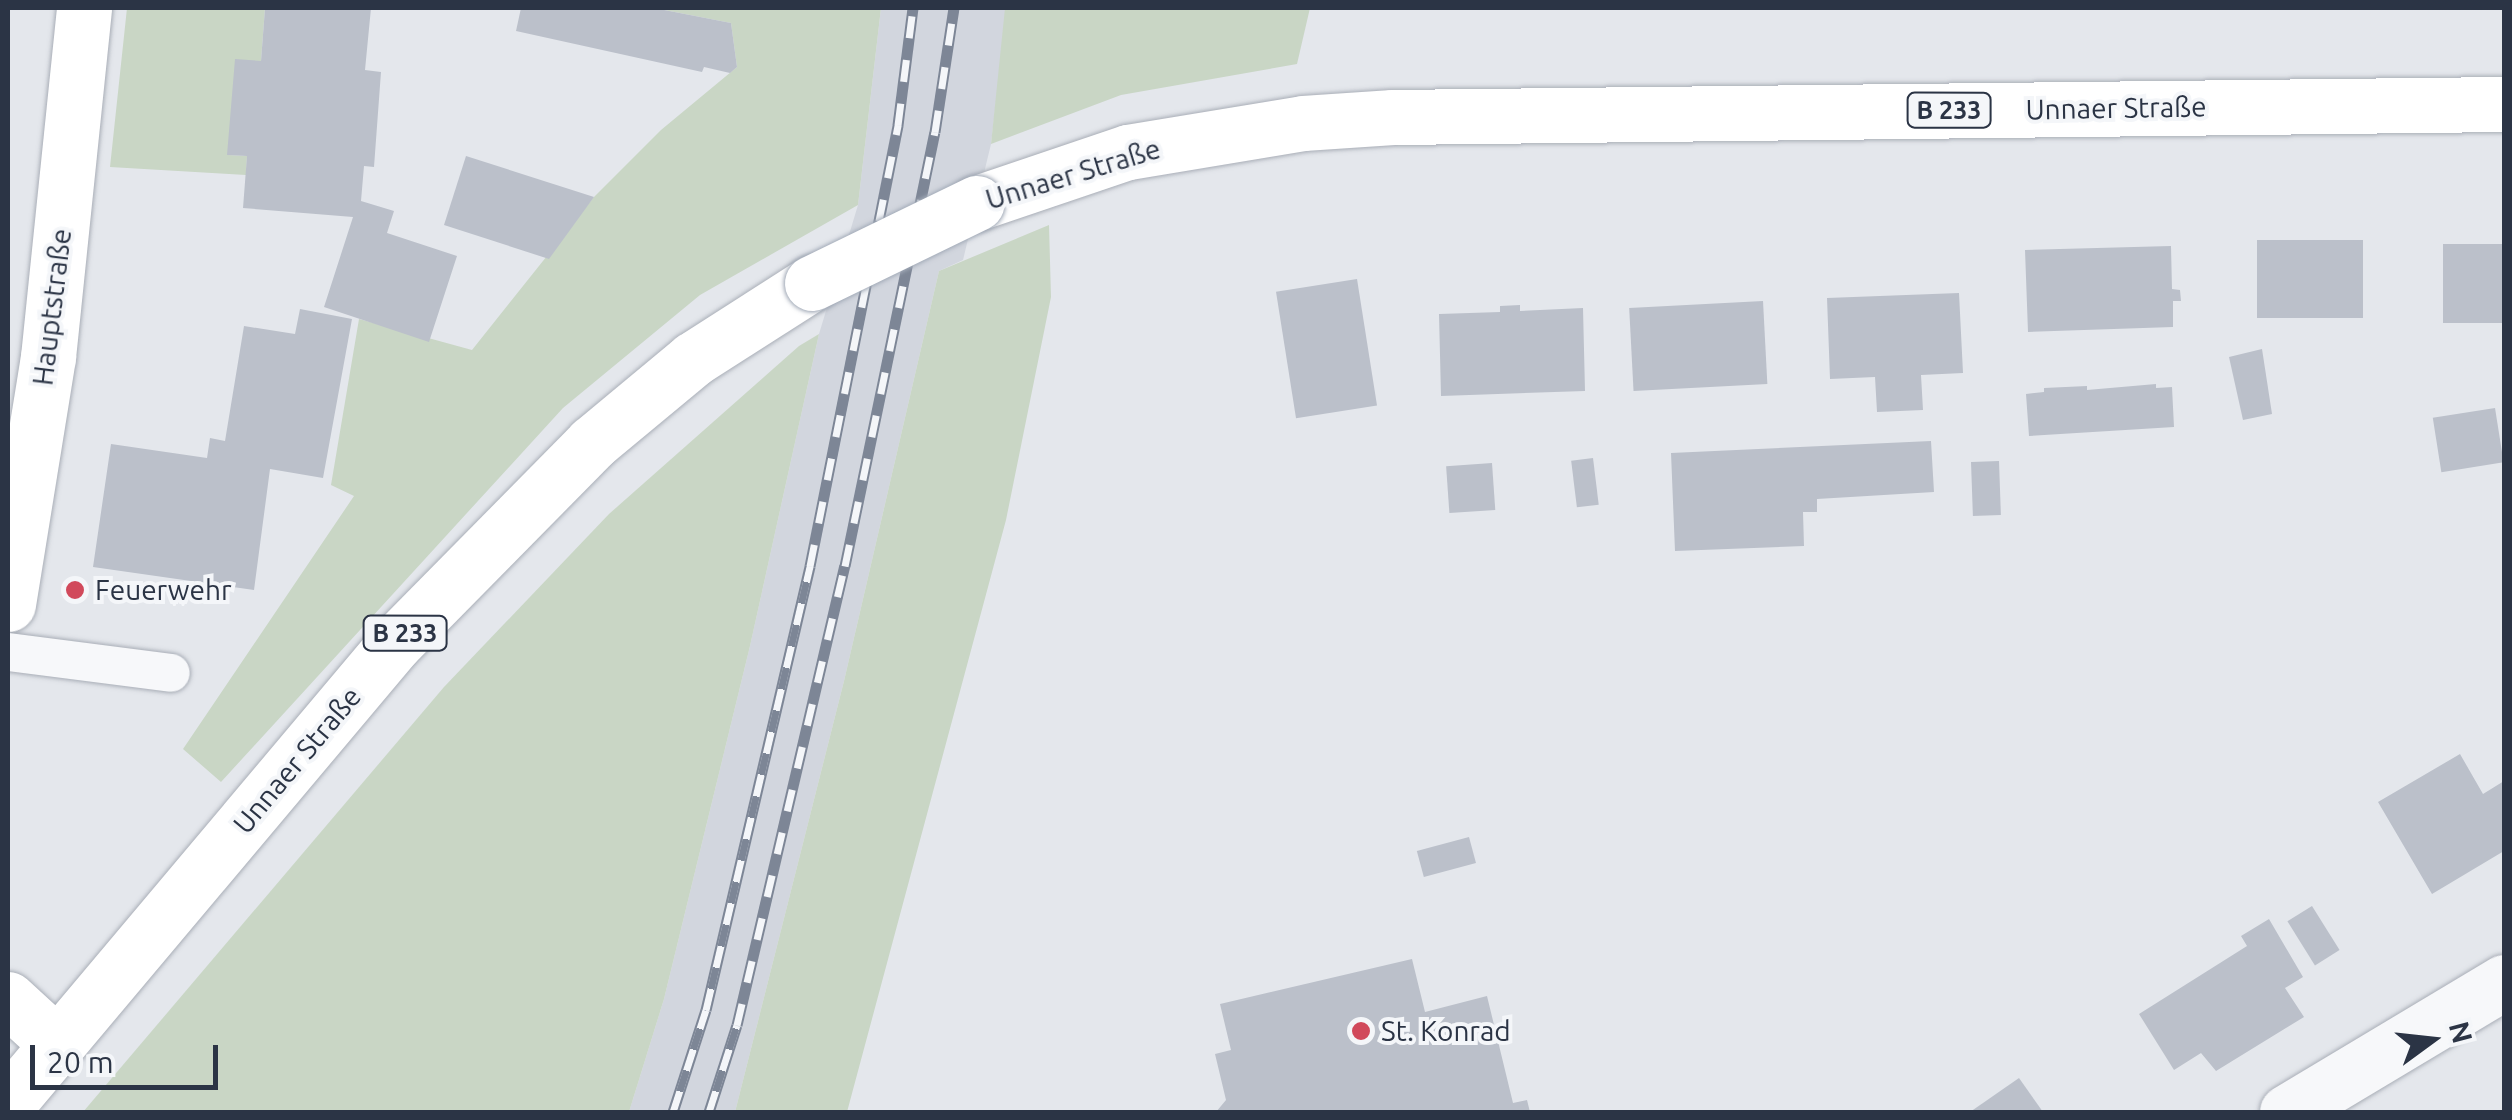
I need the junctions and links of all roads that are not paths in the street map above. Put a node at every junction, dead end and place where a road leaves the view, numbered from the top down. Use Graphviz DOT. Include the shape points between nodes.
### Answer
graph roads {
  1 [pos="84,8"];
  2 [pos="2504,104"];
  3 [pos="8,604"];
  4 [pos="8,652"];
  5 [pos="171,673"];
  6 [pos="2504,982"];
  7 [pos="8,999"];
  8 [pos="56,1043"];
  9 [pos="8,1102"];
  10 [pos="2287,1112"];
  1 -- 3 [label="main road, Hauptstraße" via="48,357"];
  2 -- 8 [label="main road, Unnaer Straße / B 233, bridge" via="1394,116 1303,122 1128,152 976,203 812,283 693,359 579,456 395,643"];
  4 -- 5 [label="lane"];
  6 -- 10 [label="street"];
  7 -- 8 [label="main road"];
  8 -- 9 [label="main road, Unnaer Straße / B 233"];
}
